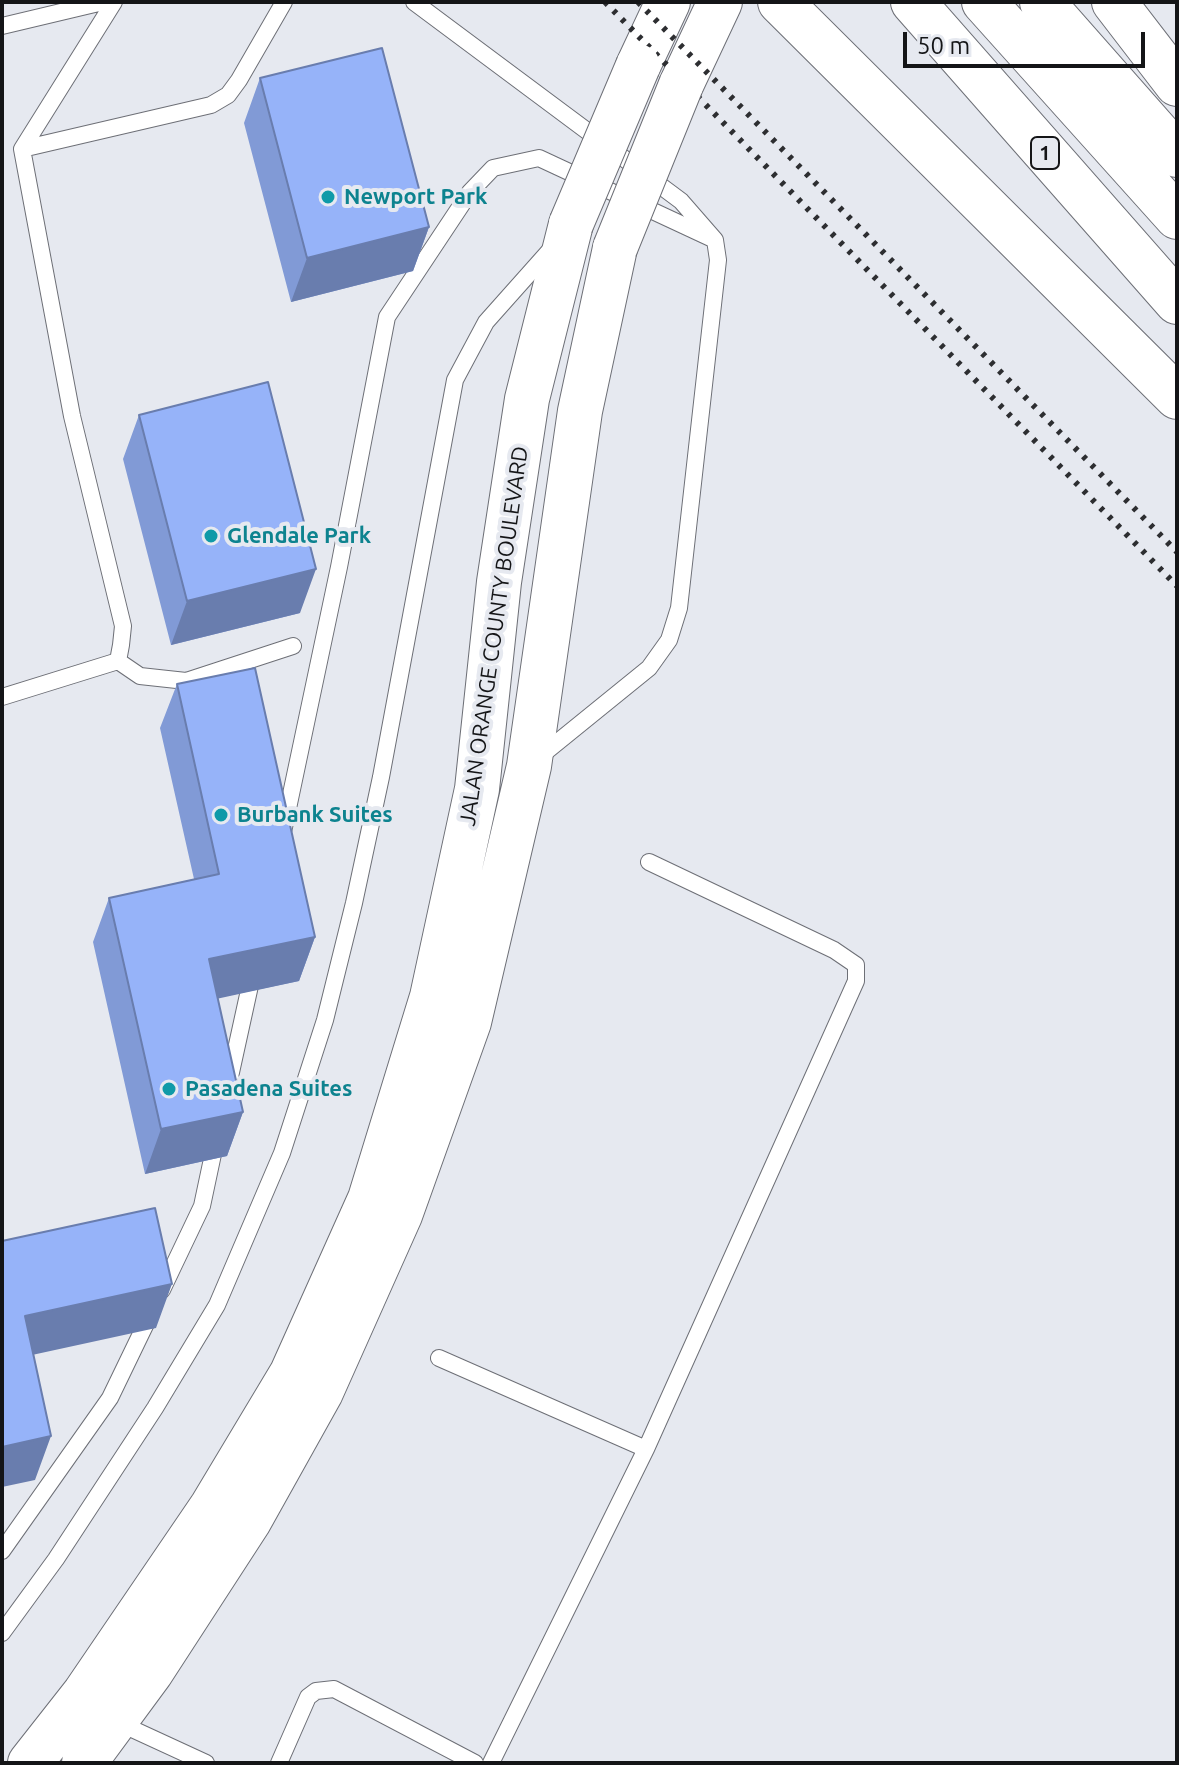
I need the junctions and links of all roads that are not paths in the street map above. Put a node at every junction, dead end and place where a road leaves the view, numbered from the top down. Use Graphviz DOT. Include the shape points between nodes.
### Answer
graph roads {
  1 [pos="103,2"];
  2 [pos="114,2"];
  3 [pos="284,2"];
  4 [pos="414,2"];
  5 [pos="668,2"];
  6 [pos="720,2"];
  7 [pos="780,2"];
  8 [pos="913,2"];
  9 [pos="922,2"];
  10 [pos="984,2"];
  11 [pos="1042,2"];
  12 [pos="1114,2"];
  13 [pos="2,26"];
  14 [pos="1177,84"];
  15 [pos="22,149"];
  16 [pos="1177,155"];
  17 [pos="1177,217"];
  18 [pos="570,226"];
  19 [pos="715,240"];
  20 [pos="1177,290"];
  21 [pos="1177,302"];
  22 [pos="1177,397"];
  23 [pos="293,646"];
  24 [pos="118,661"];
  25 [pos="2,697"];
  26 [pos="529,766"];
  27 [pos="279,851"];
  28 [pos="649,862"];
  29 [pos="255,959"];
  30 [pos="225,1098"];
  31 [pos="219,1129"];
  32 [pos="439,1358"];
  33 [pos="646,1449"];
  34 [pos="2,1551"];
  35 [pos="2,1633"];
  36 [pos="116,1721"];
  37 [pos="30,1763"];
  38 [pos="84,1763"];
  39 [pos="206,1763"];
  40 [pos="279,1763"];
  41 [pos="475,1763"];
  42 [pos="491,1763"];
  1 -- 13 [label="lane"];
  2 -- 15 [label="lane"];
  3 -- 15 [label="lane" via="233,88 211,105"];
  4 -- 19 [label="lane" via="681,201"];
  5 -- 18 [label="main road, JALAN ORANGE COUNTY BOULEVARD, bridge"];
  6 -- 26 [label="main road, bridge" via="615,248 580,411"];
  7 -- 22 [label="main road"];
  8 -- 21 [label="main road, 1"];
  9 -- 20 [label="main road, 1"];
  10 -- 17 [label="main road"];
  11 -- 16 [label="main road"];
  12 -- 14 [label="main road"];
  15 -- 24 [label="lane" via="72,416 123,626"];
  18 -- 35 [label="lane" via="486,322 455,380 354,903 325,1020 282,1153 217,1305 64,1547"];
  18 -- 37 [label="main road, JALAN ORANGE COUNTY BOULEVARD" via="527,399 499,582 477,789 432,997 370,1199 292,1373 219,1495 85,1693"];
  19 -- 26 [label="lane" via="718,260 679,608 669,640 649,668"];
  19 -- 27 [label="lane" via="539,158 493,168 470,192 387,317"];
  23 -- 24 [label="lane" via="186,681 140,676"];
  24 -- 25 [label="lane"];
  26 -- 36 [label="main road" via="469,1022 400,1215 321,1392 271,1482"];
  28 -- 33 [label="lane" via="834,950 856,965 856,981"];
  29 -- 30 [label="lane"];
  31 -- 34 [label="lane" via="202,1206 110,1398"];
  32 -- 33 [label="lane"];
  33 -- 42 [label="lane"];
  36 -- 38 [label="main road"];
  36 -- 39 [label="lane"];
  40 -- 41 [label="lane" via="308,1697 334,1689"];
}
